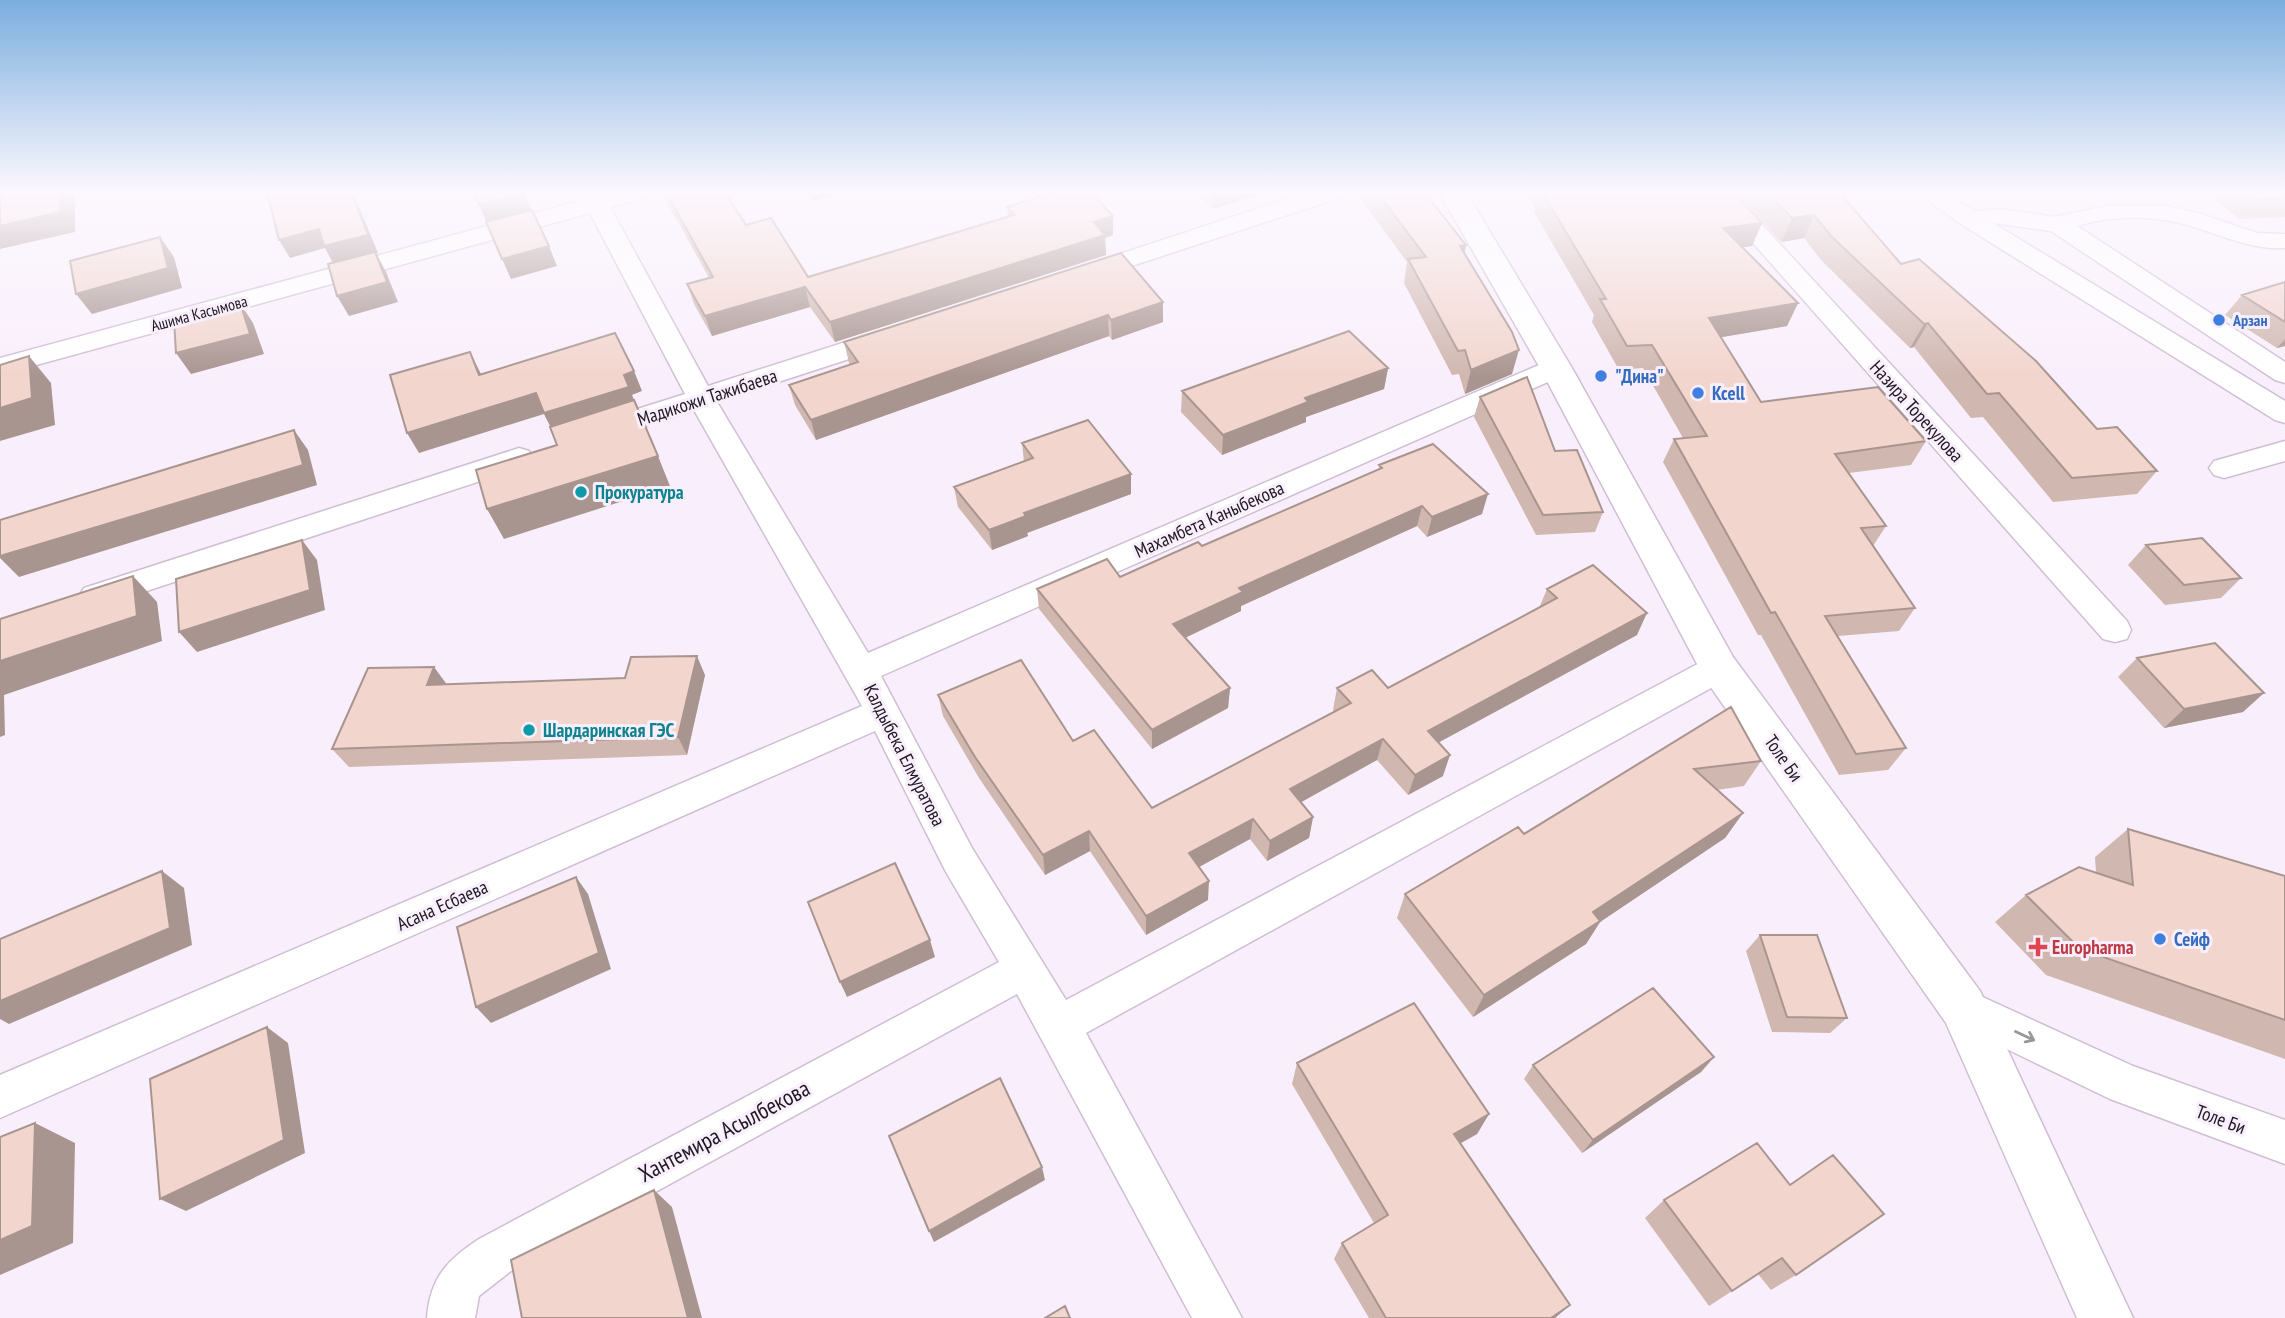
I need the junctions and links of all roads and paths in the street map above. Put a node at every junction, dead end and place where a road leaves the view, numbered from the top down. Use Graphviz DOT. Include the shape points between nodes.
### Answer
graph roads {
  1 [pos="399,254"];
  2 [pos="624,254"];
  3 [pos="1145,254"];
  4 [pos="1488,254"];
  5 [pos="1774,254"];
  6 [pos="2025,254"];
  7 [pos="2101,254"];
  8 [pos="1057,282"];
  9 [pos="912,330"];
  10 [pos="0,367"];
  11 [pos="1556,368"];
  12 [pos="2285,374"];
  13 [pos="701,398"];
  14 [pos="2285,414"];
  15 [pos="569,442"];
  16 [pos="542,450"];
  17 [pos="2285,451"];
  18 [pos="2224,468"];
  19 [pos="66,606"];
  20 [pos="2115,630"];
  21 [pos="1720,668"];
  22 [pos="861,670"];
  23 [pos="884,712"];
  24 [pos="1026,968"];
  25 [pos="1963,1007"];
  26 [pos="1059,1026"];
  27 [pos="0,1097"];
  28 [pos="2285,1142"];
  29 [pos="451,1318"];
  30 [pos="1218,1318"];
  31 [pos="2105,1318"];
  1 -- 10 [label="street, Ашима Касымова"];
  2 -- 13 [label="street, Калдыбека Елмуратова"];
  3 -- 8 [label="street"];
  4 -- 11 [label="street, Толе Би"];
  5 -- 20 [label="street, Назира Торекулова"];
  6 -- 14 [label="street"];
  7 -- 12 [label="street"];
  9 -- 13 [label="street, Мадикожи Тажибаева"];
  11 -- 21 [label="street, Толе Би"];
  11 -- 22 [label="street, Махамбета Каныбекова"];
  13 -- 15 [label="street, Мадикожи Тажибаева"];
  13 -- 22 [label="street, Калдыбека Елмуратова"];
  16 -- 19 [label="street"];
  17 -- 18 [label="street"];
  21 -- 25 [label="street, Толе Би"];
  21 -- 26 [label="street"];
  22 -- 23 [label="street, Калдыбека Елмуратова"];
  23 -- 24 [label="street, Калдыбека Елмуратова" via="959,860"];
  23 -- 27 [label="street, Асана Есбаева"];
  24 -- 26 [label="street, Калдыбека Елмуратова"];
  24 -- 29 [label="street, Хантемира Асылбекова" via="495,1255 464,1275 451,1300"];
  25 -- 28 [label="street, Толе Би, one-way" via="2125,1084"];
  25 -- 31 [label="street"];
  26 -- 30 [label="street, Калдыбека Елмуратова"];
}
